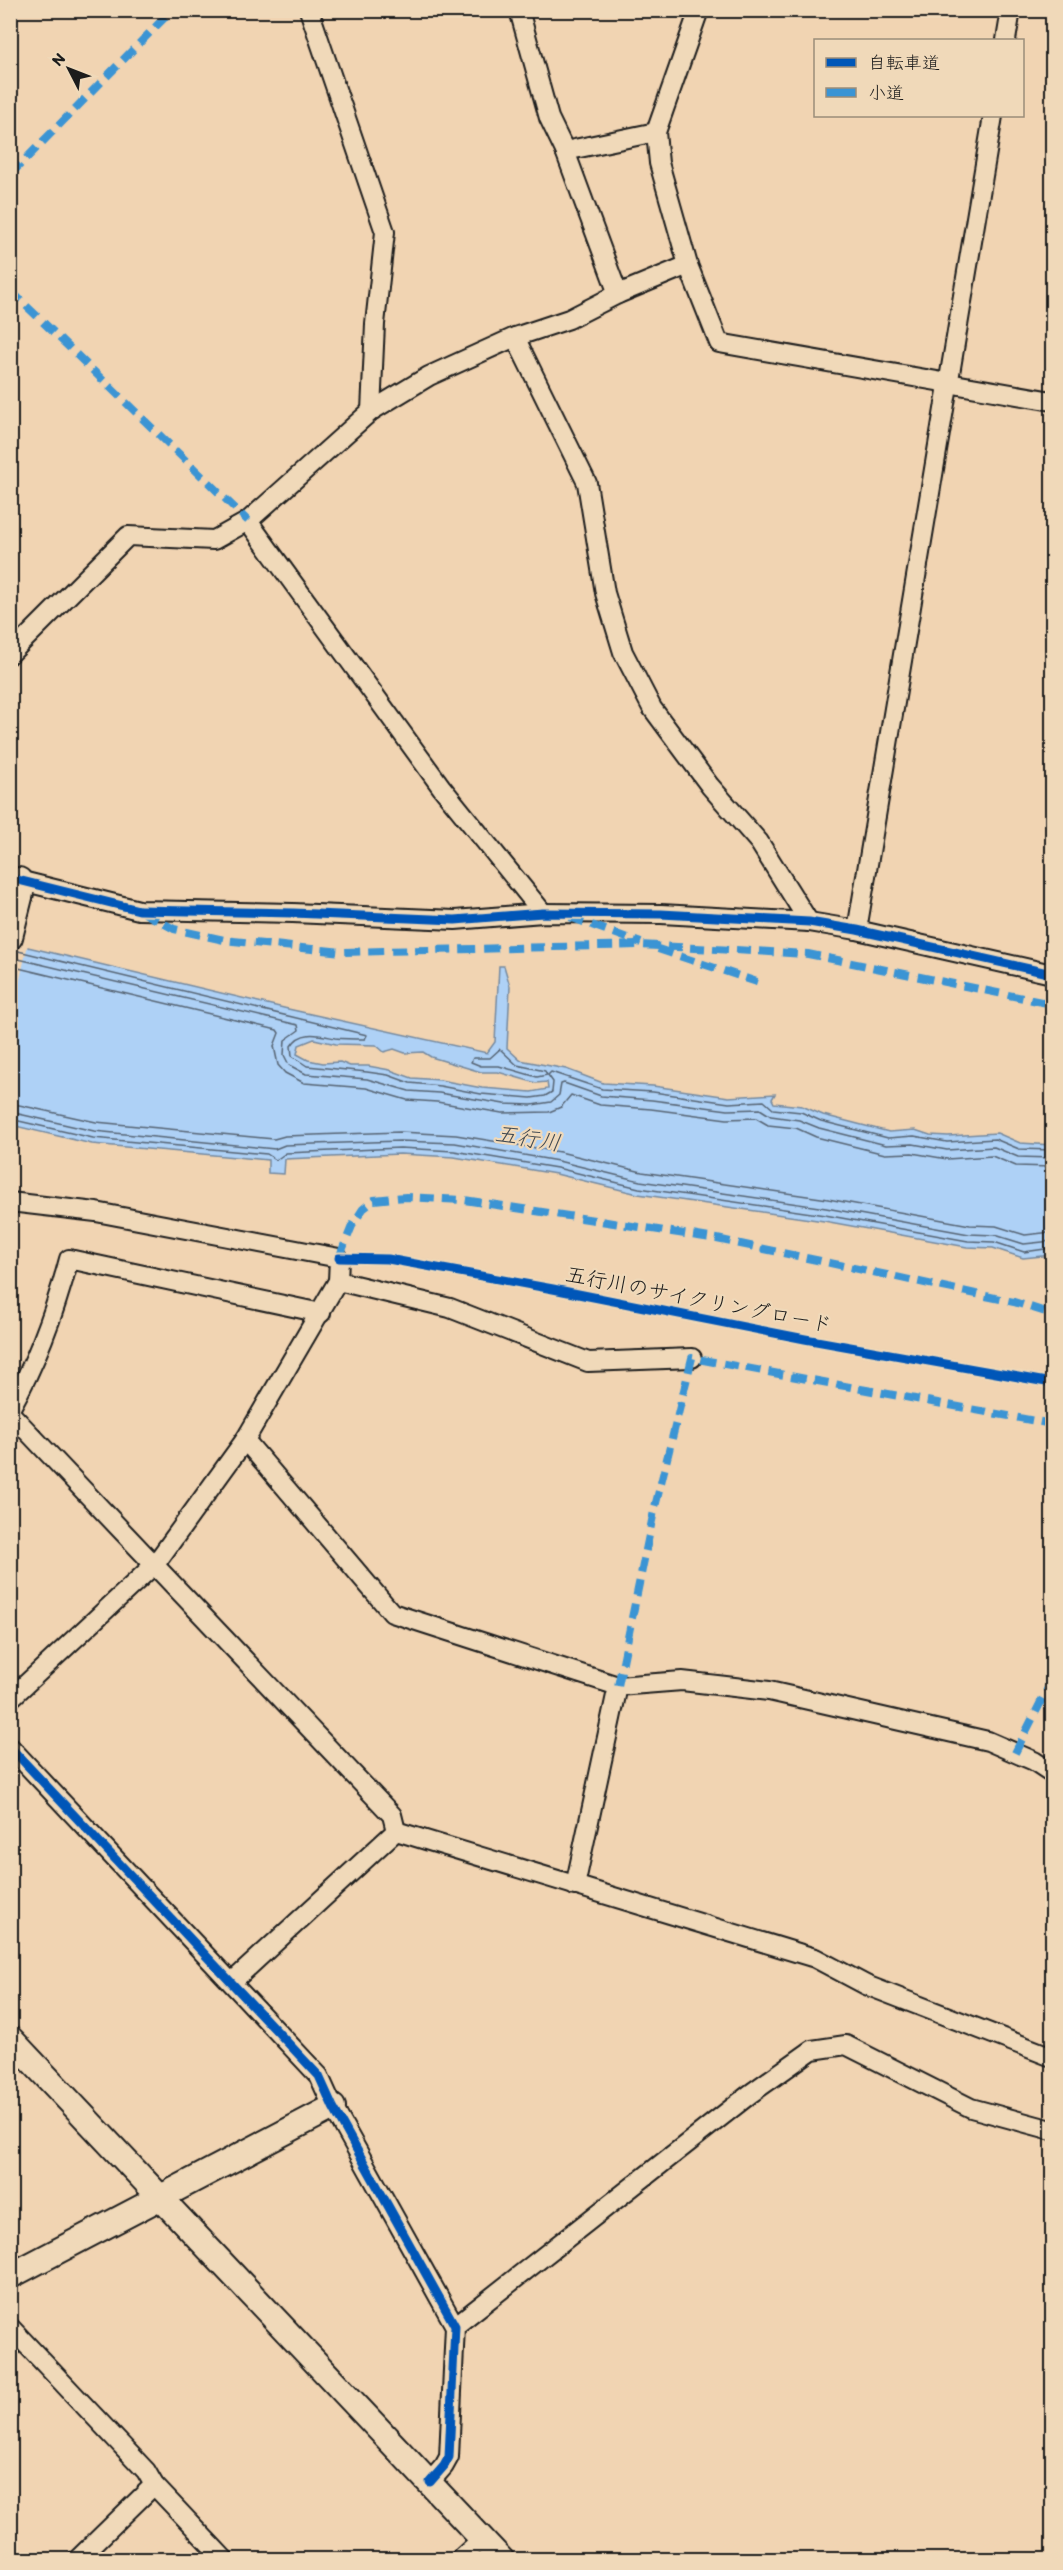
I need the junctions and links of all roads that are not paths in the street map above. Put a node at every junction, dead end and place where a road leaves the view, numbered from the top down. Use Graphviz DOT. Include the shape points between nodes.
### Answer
graph roads {
  1 [pos="309,10"];
  2 [pos="519,10"];
  3 [pos="699,10"];
  4 [pos="1011,10"];
  5 [pos="1006,39"];
  6 [pos="993,117"];
  7 [pos="656,132"];
  8 [pos="565,152"];
  9 [pos="688,265"];
  10 [pos="618,294"];
  11 [pos="515,337"];
  12 [pos="948,384"];
  13 [pos="1053,401"];
  14 [pos="371,411"];
  15 [pos="248,521"];
  16 [pos="10,654"];
  17 [pos="17,884"];
  18 [pos="543,913"];
  19 [pos="809,922"];
  20 [pos="857,930"];
  21 [pos="10,937"];
  22 [pos="1053,974"];
  23 [pos="10,1202"];
  24 [pos="338,1281"];
  25 [pos="321,1312"];
  26 [pos="692,1358"];
  27 [pos="10,1411"];
  28 [pos="245,1440"];
  29 [pos="156,1563"];
  30 [pos="618,1686"];
  31 [pos="10,1699"];
  32 [pos="10,1747"];
  33 [pos="1053,1773"];
  34 [pos="396,1831"];
  35 [pos="575,1886"];
  36 [pos="232,1982"];
  37 [pos="10,2038"];
  38 [pos="1053,2057"];
  39 [pos="333,2107"];
  40 [pos="1053,2130"];
  41 [pos="160,2196"];
  42 [pos="10,2276"];
  43 [pos="454,2326"];
  44 [pos="10,2327"];
  45 [pos="430,2482"];
  46 [pos="154,2485"];
  47 [pos="483,2538"];
  48 [pos="77,2559"];
  49 [pos="225,2559"];
  50 [pos="459,2559"];
  51 [pos="502,2559"];
  1 -- 14 [label="street" via="385,232"];
  2 -- 8 [label="street" via="549,118"];
  3 -- 7 [label="street"];
  4 -- 5 [label="street"];
  6 -- 12 [label="street"];
  7 -- 8 [label="street"];
  7 -- 9 [label="street" via="659,163"];
  8 -- 10 [label="street"];
  9 -- 10 [label="street"];
  9 -- 12 [label="street" via="719,343"];
  10 -- 11 [label="street" via="569,319"];
  11 -- 14 [label="street" via="429,376"];
  11 -- 19 [label="street" via="587,483 605,593 623,652 652,708 710,786 759,842"];
  12 -- 13 [label="street"];
  12 -- 20 [label="street"];
  14 -- 15 [label="street"];
  15 -- 16 [label="street" via="214,540 128,536"];
  15 -- 18 [label="street" via="442,789"];
  17 -- 18 [label="street" via="139,910 455,920"];
  17 -- 21 [label="street"];
  18 -- 19 [label="street"];
  19 -- 20 [label="street"];
  20 -- 22 [label="street"];
  23 -- 24 [label="street" via="96,1212 339,1258"];
  24 -- 25 [label="street"];
  24 -- 26 [label="street" via="450,1308 588,1362"];
  25 -- 27 [label="street" via="69,1259 56,1311"];
  25 -- 28 [label="street"];
  27 -- 29 [label="street"];
  28 -- 29 [label="street"];
  28 -- 30 [label="street" via="392,1613"];
  29 -- 31 [label="street"];
  29 -- 34 [label="street" via="392,1815"];
  30 -- 33 [label="street" via="682,1681 769,1691 988,1742"];
  30 -- 35 [label="street"];
  32 -- 36 [label="street"];
  34 -- 35 [label="street"];
  34 -- 36 [label="street"];
  35 -- 38 [label="street" via="815,1958 866,1985"];
  36 -- 39 [label="street" via="319,2076"];
  37 -- 41 [label="street"];
  39 -- 41 [label="street"];
  39 -- 43 [label="street"];
  40 -- 43 [label="street" via="971,2108 846,2045 812,2049"];
  41 -- 42 [label="street"];
  41 -- 45 [label="street"];
  43 -- 45 [label="street" via="449,2457"];
  44 -- 46 [label="street" via="146,2471"];
  45 -- 47 [label="street"];
  46 -- 48 [label="street"];
  46 -- 49 [label="street"];
  47 -- 50 [label="street"];
  47 -- 51 [label="street"];
}
